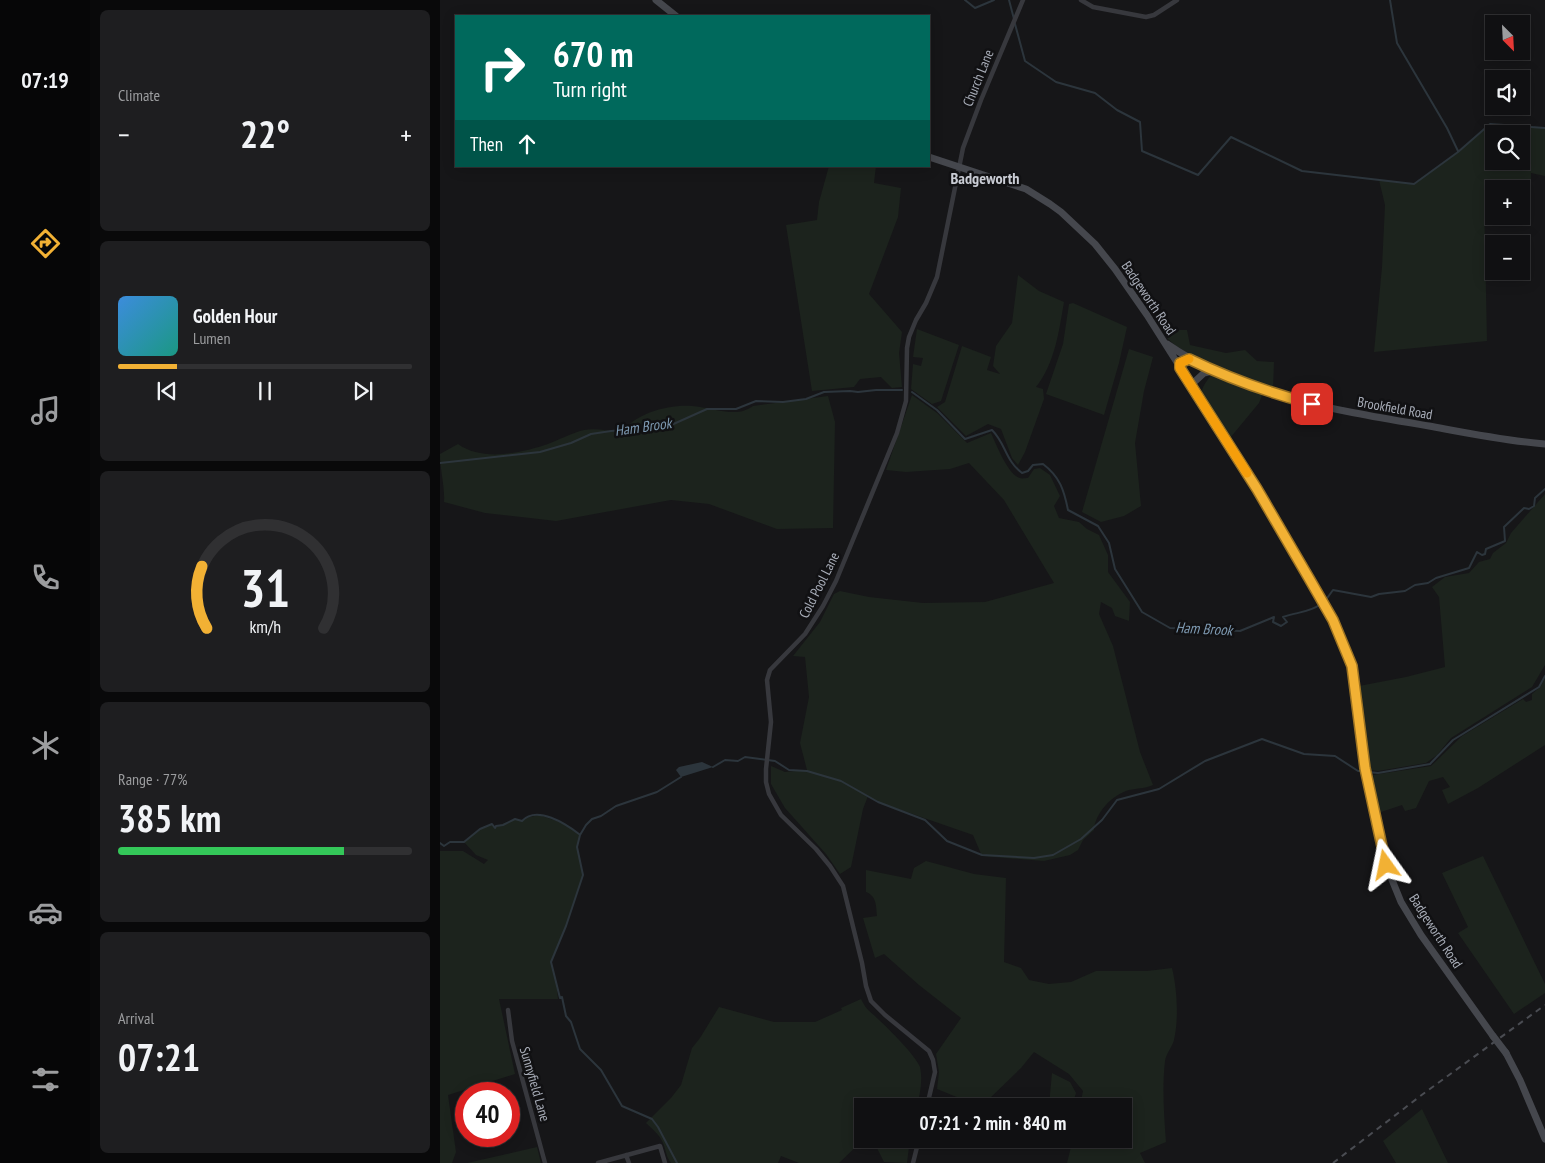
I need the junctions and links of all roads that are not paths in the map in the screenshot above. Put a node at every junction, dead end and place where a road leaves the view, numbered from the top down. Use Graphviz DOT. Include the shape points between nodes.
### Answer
graph roads {
  1 [pos="656,0"];
  2 [pos="1023,0"];
  3 [pos="1081,0"];
  4 [pos="1177,0"];
  5 [pos="675,15"];
  6 [pos="930,156"];
  7 [pos="959,167"];
  8 [pos="1164,342"];
  9 [pos="1189,359"];
  10 [pos="1180,368"];
  11 [pos="1213,371"];
  12 [pos="1191,384"];
  13 [pos="1545,444"];
  14 [pos="508,1010"];
  15 [pos="929,1098"];
  16 [pos="1545,1139"];
  17 [pos="917,1148"];
  18 [pos="626,1155"];
  19 [pos="546,1163"];
  20 [pos="598,1163"];
  21 [pos="629,1163"];
  22 [pos="665,1163"];
  23 [pos="913,1163"];
  1 -- 5 [label="street"];
  2 -- 7 [label="street, Church Lane" via="980,100"];
  3 -- 4 [label="street" via="1093,7 1146,17"];
  6 -- 7 [label="street, Badgeworth Road"];
  7 -- 8 [label="street, Badgeworth Road" via="1026,189 1061,212 1095,244"];
  7 -- 15 [label="street, Cold Pool Lane" via="937,277 909,337 906,400 897,433 823,606 805,634 770,670 767,680 771,722 766,769 769,794 781,815 816,849 843,886 871,1000 929,1051 935,1072"];
  8 -- 9 [label="street, Brookfield Road"];
  8 -- 10 [label="street, Badgeworth Road"];
  9 -- 10 [label="street" via="1180,363"];
  9 -- 11 [label="street, Brookfield Road"];
  10 -- 12 [label="street, Badgeworth Road"];
  11 -- 12 [label="street" via="1204,373"];
  11 -- 13 [label="street, Brookfield Road" via="1284,397 1351,413"];
  12 -- 16 [label="street, Badgeworth Road, bridge" via="1333,620 1352,666 1365,768 1386,865 1401,902 1506,1053"];
  14 -- 19 [label="street, Sunnyfield Lane" via="512,1040"];
  17 -- 23 [label="street"];
  18 -- 20 [label="street"];
  18 -- 21 [label="street"];
  18 -- 22 [label="street" via="660,1146"];
}
